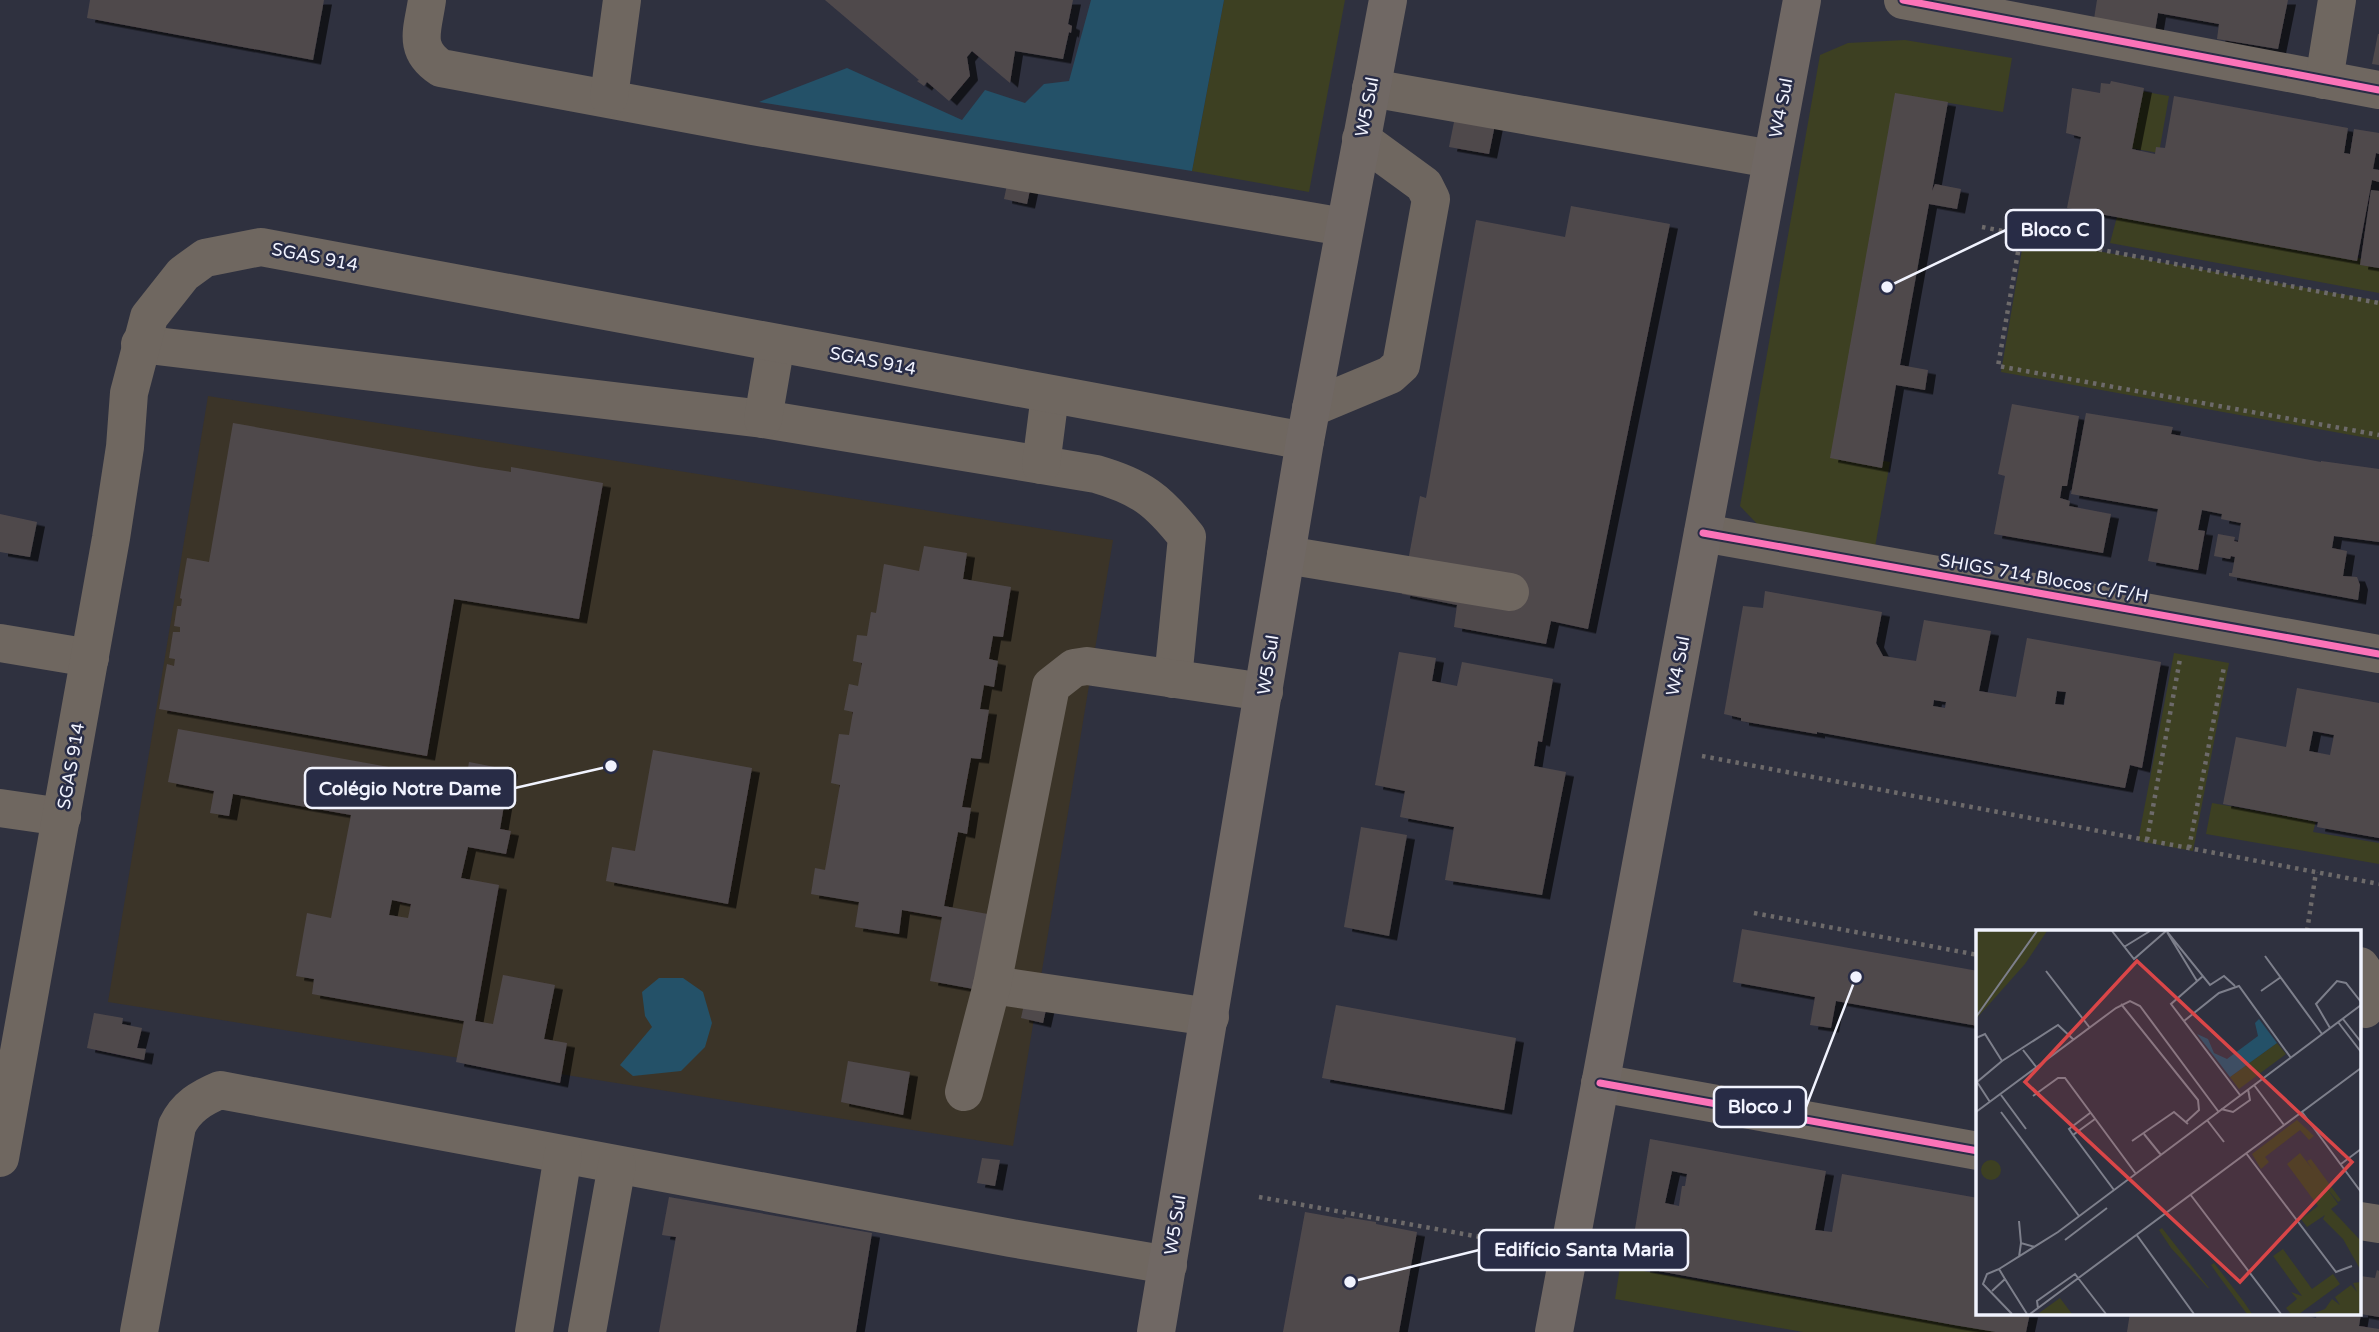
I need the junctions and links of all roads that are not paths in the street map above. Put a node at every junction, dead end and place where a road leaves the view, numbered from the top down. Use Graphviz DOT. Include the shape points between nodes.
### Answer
graph roads {
  1 [pos="427,0"];
  2 [pos="622,0"];
  3 [pos="1388,0"];
  4 [pos="1802,0"];
  5 [pos="1903,0"];
  6 [pos="2337,0"];
  7 [pos="2324,79"];
  8 [pos="1371,88"];
  9 [pos="2379,90"];
  10 [pos="609,97"];
  11 [pos="1361,139"];
  12 [pos="1771,159"];
  13 [pos="1344,227"];
  14 [pos="776,343"];
  15 [pos="140,344"];
  16 [pos="1051,395"];
  17 [pos="763,419"];
  18 [pos="1308,425"];
  19 [pos="1041,465"];
  20 [pos="1703,533"];
  21 [pos="1286,555"];
  22 [pos="1510,592"];
  23 [pos="0,643"];
  24 [pos="2379,654"];
  25 [pos="90,658"];
  26 [pos="1173,678"];
  27 [pos="1264,692"];
  28 [pos="0,808"];
  29 [pos="62,817"];
  30 [pos="2362,969"];
  31 [pos="992,985"];
  32 [pos="2365,1009"];
  33 [pos="1210,1017"];
  34 [pos="1600,1083"];
  35 [pos="964,1092"];
  36 [pos="1976,1151"];
  37 [pos="563,1155"];
  38 [pos="0,1158"];
  39 [pos="617,1165"];
  40 [pos="1168,1265"];
  41 [pos="139,1332"];
  42 [pos="534,1332"];
  43 [pos="587,1332"];
  44 [pos="1156,1332"];
  45 [pos="1554,1332"];
  1 -- 10 [label="street" via="421,42 428,59 441,68"];
  2 -- 10 [label="street"];
  3 -- 8 [label="main road, W5 Sul"];
  4 -- 12 [label="main road, W4 Sul"];
  5 -- 7 [label="street"];
  6 -- 7 [label="street"];
  7 -- 9 [label="street"];
  8 -- 11 [label="main road, W5 Sul"];
  8 -- 12 [label="street"];
  10 -- 13 [label="street"];
  11 -- 13 [label="main road, W5 Sul"];
  11 -- 18 [label="street" via="1424,186 1431,199 1401,365"];
  12 -- 20 [label="main road, W4 Sul"];
  13 -- 18 [label="main road, W5 Sul"];
  14 -- 15 [label="street, SGAS 914" via="261,247 205,258 183,274 149,317"];
  14 -- 16 [label="street, SGAS 914"];
  14 -- 17 [label="street"];
  15 -- 17 [label="street"];
  15 -- 25 [label="street, SGAS 914"];
  16 -- 18 [label="street, SGAS 914"];
  16 -- 19 [label="street"];
  17 -- 19 [label="street"];
  18 -- 21 [label="main road, W5 Sul"];
  19 -- 26 [label="street" via="1127,483 1168,513 1187,537"];
  20 -- 24 [label="street, SHIGS 714 Blocos C/F/H"];
  20 -- 34 [label="main road, W4 Sul"];
  21 -- 22 [label="street"];
  21 -- 27 [label="main road, W5 Sul"];
  23 -- 25 [label="street"];
  25 -- 29 [label="street, SGAS 914"];
  26 -- 27 [label="street"];
  26 -- 31 [label="street" via="1087,666 1074,668 1051,686"];
  27 -- 33 [label="main road, W5 Sul"];
  28 -- 29 [label="street"];
  29 -- 38 [label="street, SGAS 914"];
  30 -- 32 [label="street" via="2370,990"];
  31 -- 33 [label="street"];
  31 -- 35 [label="street"];
  33 -- 40 [label="main road, W5 Sul"];
  34 -- 36 [label="street"];
  34 -- 45 [label="main road, W4 Sul"];
  37 -- 39 [label="street"];
  37 -- 41 [label="street" via="220,1090 190,1106 177,1126"];
  37 -- 42 [label="street"];
  39 -- 40 [label="street"];
  39 -- 43 [label="street"];
  40 -- 44 [label="main road, W5 Sul"];
}
